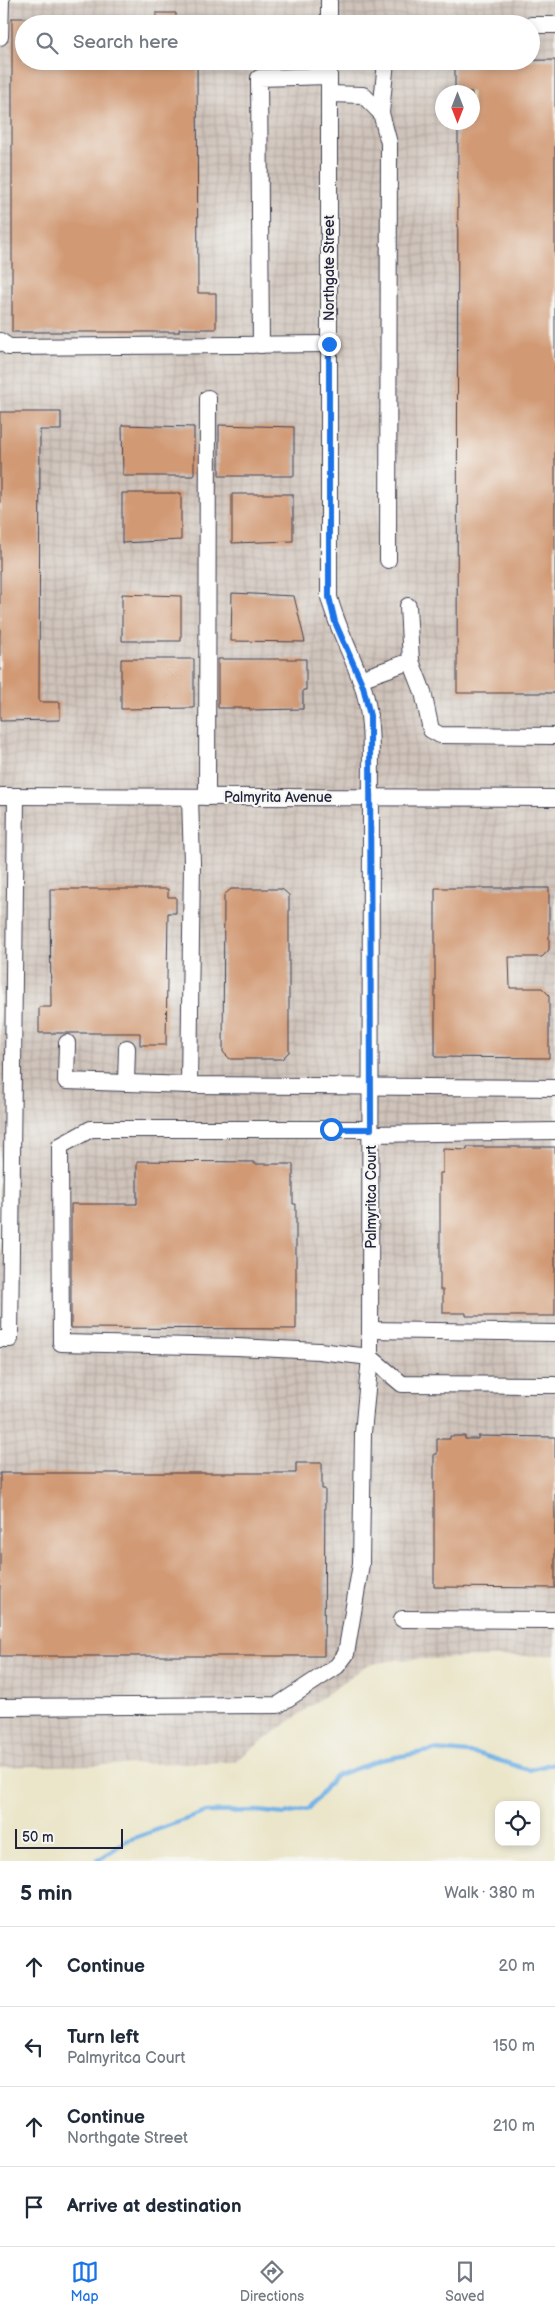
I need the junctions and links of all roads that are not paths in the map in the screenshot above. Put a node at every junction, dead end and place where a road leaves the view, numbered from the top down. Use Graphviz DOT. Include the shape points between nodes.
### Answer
graph roads {
  1 [pos="1,0"];
  2 [pos="329,0"];
  3 [pos="329,15"];
  4 [pos="540,25"];
  5 [pos="555,25"];
  6 [pos="0,37"];
  7 [pos="315,70"];
  8 [pos="329,70"];
  9 [pos="385,70"];
  10 [pos="329,94"];
  11 [pos="382,113"];
  12 [pos="0,341"];
  13 [pos="329,344"];
  14 [pos="261,345"];
  15 [pos="208,398"];
  16 [pos="388,560"];
  17 [pos="408,606"];
  18 [pos="411,661"];
  19 [pos="360,679"];
  20 [pos="555,736"];
  21 [pos="8,796"];
  22 [pos="190,797"];
  23 [pos="207,797"];
  24 [pos="371,797"];
  25 [pos="555,798"];
  26 [pos="67,1043"];
  27 [pos="127,1048"];
  28 [pos="7,1065"];
  29 [pos="126,1083"];
  30 [pos="189,1085"];
  31 [pos="371,1087"];
  32 [pos="555,1088"];
  33 [pos="371,1131"];
  34 [pos="555,1131"];
  35 [pos="370,1330"];
  36 [pos="555,1333"];
  37 [pos="0,1339"];
  38 [pos="370,1358"];
  39 [pos="555,1385"];
  40 [pos="402,1619"];
  41 [pos="555,1620"];
  42 [pos="0,1707"];
  1 -- 6 [label="street"];
  2 -- 3 [label="street"];
  4 -- 5 [label="street"];
  7 -- 14 [label="street" via="259,78"];
  8 -- 10 [label="street, Northgate Street"];
  9 -- 11 [label="street"];
  10 -- 11 [label="street" via="363,95"];
  10 -- 13 [label="street, Northgate Street"];
  11 -- 16 [label="street" via="389,143"];
  12 -- 14 [label="street" via="8,347"];
  13 -- 14 [label="street"];
  13 -- 19 [label="street, Northgate Street" via="329,597 335,622"];
  15 -- 23 [label="street"];
  17 -- 18 [label="street"];
  18 -- 19 [label="street"];
  18 -- 20 [label="street" via="423,692 431,730 440,735"];
  19 -- 24 [label="street, Northgate Street" via="370,716"];
  21 -- 22 [label="street, Palmyrita Avenue"];
  21 -- 28 [label="street"];
  22 -- 23 [label="street, Palmyrita Avenue"];
  22 -- 30 [label="street"];
  23 -- 24 [label="street, Palmyrita Avenue"];
  24 -- 25 [label="street, Palmyrita Avenue"];
  24 -- 31 [label="street, Palmyritca Court"];
  26 -- 29 [label="street" via="66,1081"];
  27 -- 29 [label="street"];
  28 -- 37 [label="street" via="10,1339"];
  29 -- 30 [label="street"];
  30 -- 31 [label="street"];
  31 -- 32 [label="street"];
  31 -- 33 [label="street, Palmyritca Court"];
  33 -- 34 [label="street"];
  33 -- 35 [label="street, Palmyritca Court"];
  33 -- 38 [label="street" via="91,1129 60,1146 61,1343 320,1350"];
  35 -- 36 [label="street"];
  35 -- 38 [label="street, Palmyritca Court"];
  38 -- 39 [label="street" via="402,1384"];
  38 -- 42 [label="street, Palmyritca Court" via="363,1433 361,1564 346,1654 338,1666 278,1705"];
  40 -- 41 [label="street"];
}
